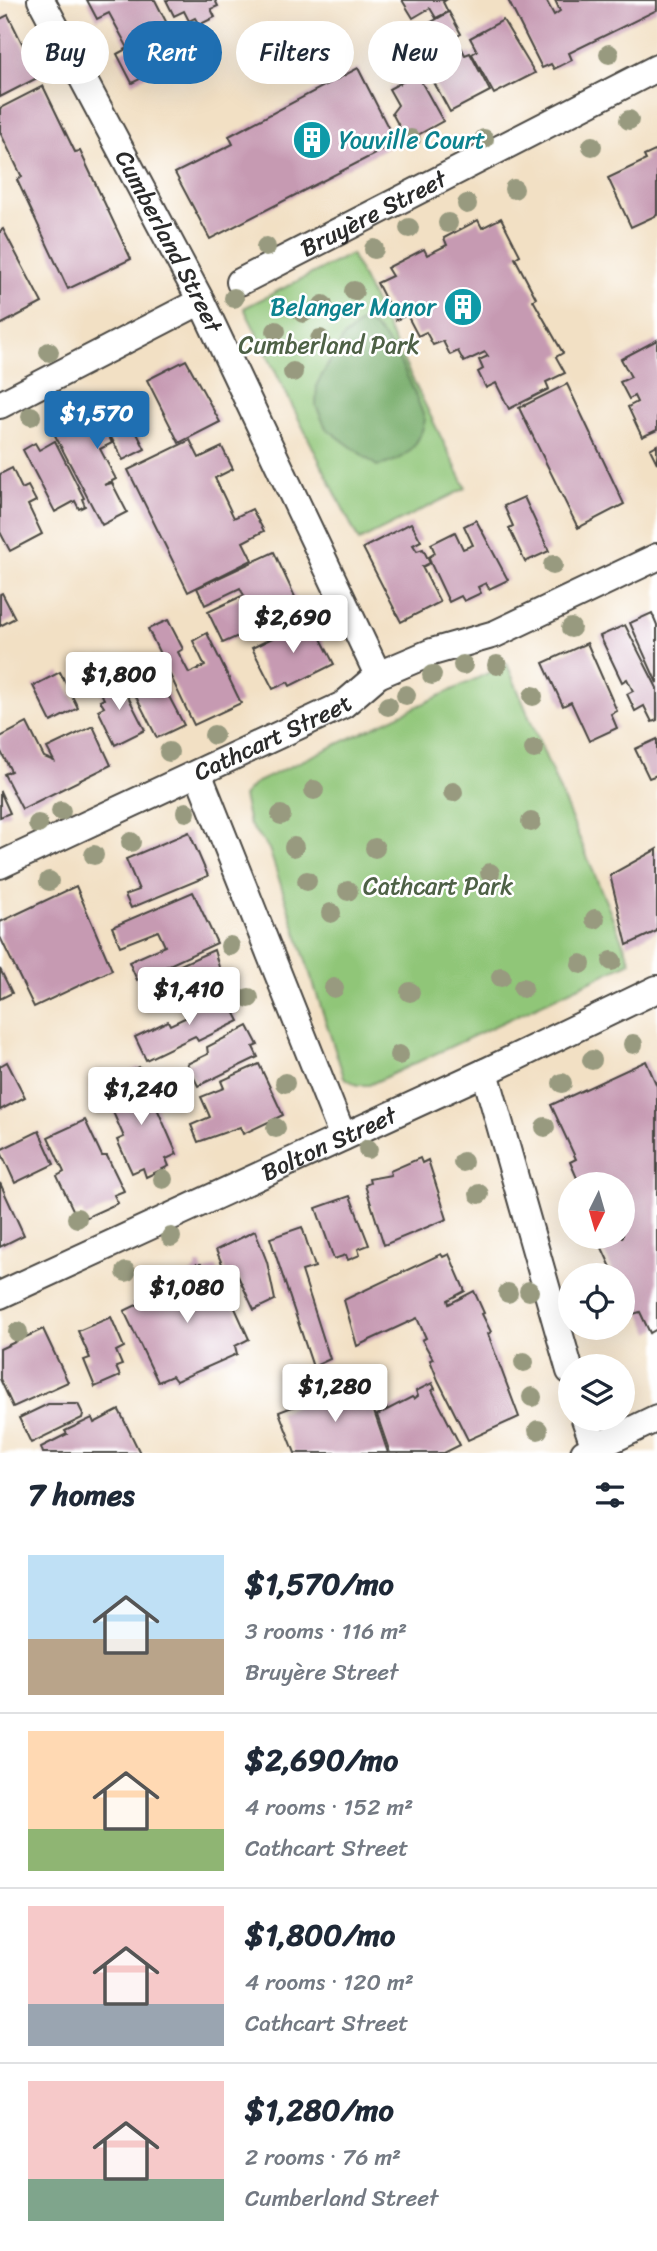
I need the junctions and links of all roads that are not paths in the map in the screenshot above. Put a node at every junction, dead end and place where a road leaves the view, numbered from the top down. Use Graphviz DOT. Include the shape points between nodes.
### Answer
graph roads {
  1 [pos="41,0"];
  2 [pos="657,68"];
  3 [pos="240,282"];
  4 [pos="201,302"];
  5 [pos="0,405"];
  6 [pos="657,558"];
  7 [pos="378,675"];
  8 [pos="198,773"];
  9 [pos="0,865"];
  10 [pos="657,989"];
  11 [pos="485,1072"];
  12 [pos="343,1137"];
  13 [pos="0,1295"];
  14 [pos="565,1354"];
  15 [pos="657,1418"];
  16 [pos="586,1431"];
  17 [pos="589,1451"];
  1 -- 4 [label="street, Cumberland Street"];
  2 -- 3 [label="street, Bruyère Street"];
  4 -- 5 [label="street"];
  4 -- 7 [label="street, Cumberland Street"];
  6 -- 7 [label="street, Cathcart Street" via="495,634 432,652"];
  7 -- 8 [label="street, Cathcart Street" via="343,705"];
  8 -- 9 [label="street, Cathcart Street"];
  8 -- 12 [label="street"];
  10 -- 11 [label="street, Bolton Street"];
  11 -- 12 [label="street, Bolton Street"];
  11 -- 14 [label="street"];
  12 -- 13 [label="street, Bolton Street"];
  15 -- 17 [label="street"];
  16 -- 17 [label="street"];
}
